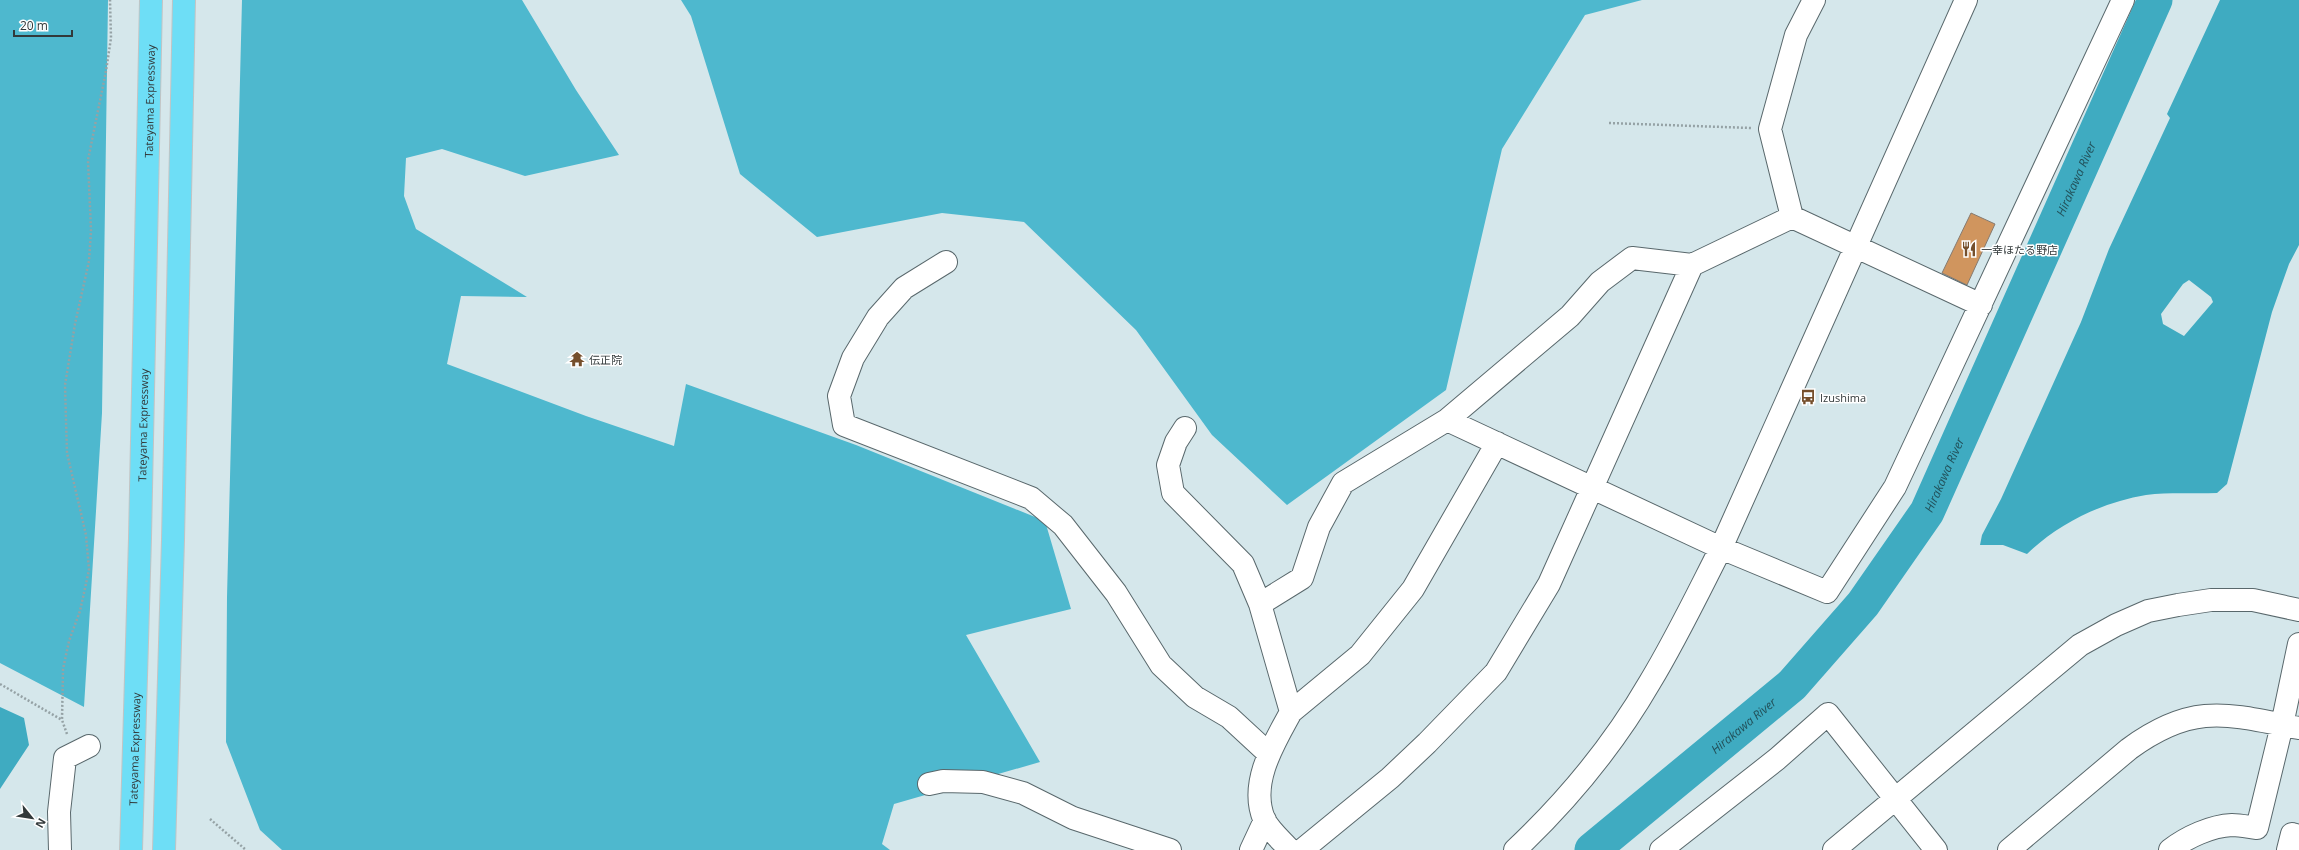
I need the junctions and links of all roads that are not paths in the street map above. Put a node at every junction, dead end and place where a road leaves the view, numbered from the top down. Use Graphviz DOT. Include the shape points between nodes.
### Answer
graph roads {
  1 [pos="151,0"];
  2 [pos="184,0"];
  3 [pos="1814,0"];
  4 [pos="1966,0"];
  5 [pos="2122,0"];
  6 [pos="1792,217"];
  7 [pos="1855,247"];
  8 [pos="946,262"];
  9 [pos="1692,265"];
  10 [pos="1981,305"];
  11 [pos="1447,420"];
  12 [pos="1185,428"];
  13 [pos="1496,443"];
  14 [pos="1592,487"];
  15 [pos="1721,548"];
  16 [pos="1260,604"];
  17 [pos="2299,610"];
  18 [pos="2299,644"];
  19 [pos="1291,712"];
  20 [pos="2291,727"];
  21 [pos="89,746"];
  22 [pos="1268,754"];
  23 [pos="929,784"];
  24 [pos="1895,799"];
  25 [pos="1264,820"];
  26 [pos="2299,836"];
  27 [pos="60,850"];
  28 [pos="130,850"];
  29 [pos="164,850"];
  30 [pos="1170,850"];
  31 [pos="1252,850"];
  32 [pos="1290,850"];
  33 [pos="1302,850"];
  34 [pos="1515,850"];
  35 [pos="1661,850"];
  36 [pos="1834,850"];
  37 [pos="1936,850"];
  38 [pos="2009,850"];
  39 [pos="2170,850"];
  40 [pos="2288,850"];
  1 -- 28 [label="highway, Tateyama Expressway" via="140,531"];
  2 -- 29 [label="highway"];
  3 -- 6 [label="street" via="1796,35 1770,129"];
  4 -- 7 [label="street"];
  5 -- 10 [label="street"];
  6 -- 7 [label="street"];
  6 -- 9 [label="street"];
  7 -- 10 [label="street"];
  7 -- 15 [label="street"];
  8 -- 22 [label="street" via="904,288 878,317 853,358 839,396 844,425 1031,498 1063,525 1111,587 1161,665 1196,697 1229,717"];
  9 -- 11 [label="street" via="1632,258 1600,282 1570,316"];
  9 -- 14 [label="street"];
  10 -- 15 [label="street" via="1895,487 1827,592"];
  11 -- 13 [label="street"];
  11 -- 16 [label="street" via="1343,483 1319,527 1302,578"];
  12 -- 16 [label="street" via="1176,442 1168,465 1172,493 1243,564"];
  13 -- 14 [label="street"];
  13 -- 19 [label="street" via="1413,589 1360,655"];
  14 -- 15 [label="street"];
  14 -- 33 [label="street" via="1549,584 1496,672 1455,716 1390,778"];
  15 -- 34 [label="street" via="1650,683 1614,737 1559,804"];
  16 -- 19 [label="street"];
  17 -- 24 [label="street" via="2253,600 2211,600 2148,611 2116,625 2080,645"];
  18 -- 20 [label="street"];
  19 -- 22 [label="street"];
  20 -- 38 [label="street" via="2234,716 2200,716 2174,722 2129,749"];
  20 -- 39 [label="street" via="2257,828 2232,825 2212,829 2192,836"];
  21 -- 27 [label="street" via="65,758 59,812"];
  22 -- 25 [label="street" via="1260,793"];
  23 -- 30 [label="street" via="943,781 983,782 1023,793 1073,818"];
  24 -- 35 [label="street" via="1828,714 1777,759"];
  24 -- 36 [label="street"];
  24 -- 37 [label="street"];
  25 -- 31 [label="street"];
  25 -- 32 [label="street"];
  26 -- 40 [label="street" via="2292,834"];
}
